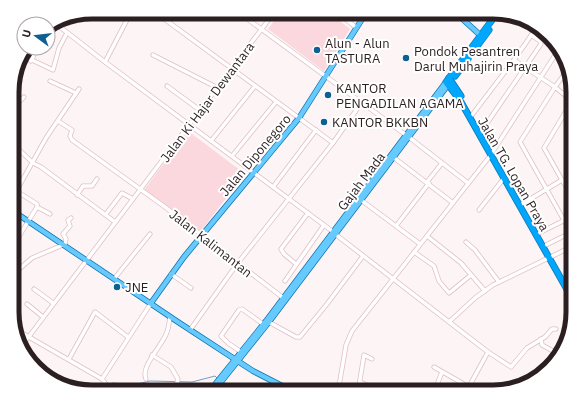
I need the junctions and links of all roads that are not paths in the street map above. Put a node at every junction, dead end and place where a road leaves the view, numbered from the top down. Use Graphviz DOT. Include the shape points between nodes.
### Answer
graph roads {
  1 [pos="127,19"];
  2 [pos="164,19"];
  3 [pos="248,19"];
  4 [pos="270,19"];
  5 [pos="345,19"];
  6 [pos="362,19"];
  7 [pos="463,19"];
  8 [pos="493,19"];
  9 [pos="496,19"];
  10 [pos="60,27"];
  11 [pos="357,28"];
  12 [pos="263,29"];
  13 [pos="534,31"];
  14 [pos="67,33"];
  15 [pos="480,35"];
  16 [pos="531,35"];
  17 [pos="153,54"];
  18 [pos="555,54"];
  19 [pos="34,56"];
  20 [pos="28,58"];
  21 [pos="32,60"];
  22 [pos="514,60"];
  23 [pos="105,62"];
  24 [pos="526,68"];
  25 [pos="233,69"];
  26 [pos="564,74"];
  27 [pos="327,77"];
  28 [pos="541,77"];
  29 [pos="50,81"];
  30 [pos="448,82"];
  31 [pos="167,86"];
  32 [pos="255,86"];
  33 [pos="218,88"];
  34 [pos="555,88"];
  35 [pos="80,89"];
  36 [pos="76,93"];
  37 [pos="566,96"];
  38 [pos="24,97"];
  39 [pos="19,102"];
  40 [pos="276,102"];
  41 [pos="362,102"];
  42 [pos="201,111"];
  43 [pos="566,113"];
  44 [pos="472,115"];
  45 [pos="300,118"];
  46 [pos="58,121"];
  47 [pos="190,125"];
  48 [pos="316,130"];
  49 [pos="481,132"];
  50 [pos="407,136"];
  51 [pos="211,141"];
  52 [pos="333,143"];
  53 [pos="19,150"];
  54 [pos="491,154"];
  55 [pos="232,156"];
  56 [pos="393,157"];
  57 [pos="33,163"];
  58 [pos="442,163"];
  59 [pos="254,172"];
  60 [pos="376,177"];
  61 [pos="504,178"];
  62 [pos="97,179"];
  63 [pos="562,180"];
  64 [pos="428,183"];
  65 [pos="468,183"];
  66 [pos="19,184"];
  67 [pos="566,184"];
  68 [pos="273,187"];
  69 [pos="141,189"];
  70 [pos="546,189"];
  71 [pos="19,193"];
  72 [pos="77,194"];
  73 [pos="133,199"];
  74 [pos="289,199"];
  75 [pos="361,200"];
  76 [pos="453,203"];
  77 [pos="522,204"];
  78 [pos="37,207"];
  79 [pos="479,210"];
  80 [pos="308,213"];
  81 [pos="50,214"];
  82 [pos="106,214"];
  83 [pos="19,215"];
  84 [pos="71,218"];
  85 [pos="28,221"];
  86 [pos="564,221"];
  87 [pos="115,222"];
  88 [pos="324,225"];
  89 [pos="566,225"];
  90 [pos="396,226"];
  91 [pos="334,232"];
  92 [pos="21,233"];
  93 [pos="538,233"];
  94 [pos="150,234"];
  95 [pos="566,235"];
  96 [pos="19,236"];
  97 [pos="203,236"];
  98 [pos="427,236"];
  99 [pos="466,242"];
  100 [pos="64,244"];
  101 [pos="420,244"];
  102 [pos="546,245"];
  103 [pos="566,249"];
  104 [pos="414,252"];
  105 [pos="364,256"];
  106 [pos="550,256"];
  107 [pos="86,260"];
  108 [pos="238,264"];
  109 [pos="296,264"];
  110 [pos="19,269"];
  111 [pos="303,273"];
  112 [pos="171,274"];
  113 [pos="471,275"];
  114 [pos="393,278"];
  115 [pos="114,280"];
  116 [pos="285,281"];
  117 [pos="566,281"];
  118 [pos="499,282"];
  119 [pos="566,287"];
  120 [pos="191,288"];
  121 [pos="34,289"];
  122 [pos="485,291"];
  123 [pos="282,297"];
  124 [pos="53,303"];
  125 [pos="151,303"];
  126 [pos="27,304"];
  127 [pos="43,317"];
  128 [pos="170,317"];
  129 [pos="266,322"];
  130 [pos="449,322"];
  131 [pos="556,329"];
  132 [pos="190,330"];
  133 [pos="22,333"];
  134 [pos="28,337"];
  135 [pos="128,337"];
  136 [pos="541,339"];
  137 [pos="25,341"];
  138 [pos="553,351"];
  139 [pos="241,352"];
  140 [pos="488,352"];
  141 [pos="152,356"];
  142 [pos="69,359"];
  143 [pos="372,359"];
  144 [pos="237,360"];
  145 [pos="434,367"];
  146 [pos="442,372"];
  147 [pos="222,378"];
  148 [pos="102,379"];
  149 [pos="146,379"];
  150 [pos="360,382"];
  151 [pos="218,383"];
  152 [pos="107,385"];
  153 [pos="177,385"];
  154 [pos="282,385"];
  155 [pos="339,385"];
  156 [pos="359,385"];
  157 [pos="368,385"];
  158 [pos="437,385"];
  159 [pos="465,385"];
  160 [pos="470,385"];
  1 -- 23 [label="street"];
  2 -- 25 [label="street"];
  3 -- 12 [label="street"];
  4 -- 12 [label="street, Jalan Ki Hajar Dewantara"];
  5 -- 11 [label="street"];
  6 -- 11 [label="main road, Jalan Diponegoro"];
  7 -- 15 [label="main road"];
  8 -- 15 [label="highway, Gajah Mada"];
  9 -- 30 [label="highway, Gajah Mada"];
  10 -- 14 [label="street"];
  11 -- 27 [label="main road, Jalan Diponegoro"];
  12 -- 25 [label="street, Jalan Ki Hajar Dewantara"];
  12 -- 27 [label="street"];
  13 -- 16 [label="street"];
  14 -- 21 [label="street" via="58,48 53,70"];
  14 -- 23 [label="street"];
  15 -- 30 [label="highway, Gajah Mada"];
  16 -- 22 [label="street"];
  16 -- 24 [label="street" via="541,44"];
  17 -- 33 [label="street"];
  18 -- 28 [label="street"];
  19 -- 21 [label="street"];
  20 -- 21 [label="street"];
  22 -- 24 [label="street"];
  22 -- 44 [label="street"];
  23 -- 47 [label="street"];
  24 -- 28 [label="street"];
  24 -- 49 [label="street"];
  25 -- 32 [label="street"];
  25 -- 33 [label="street, Jalan Ki Hajar Dewantara"];
  26 -- 34 [label="street"];
  27 -- 41 [label="street"];
  27 -- 45 [label="main road, Jalan Diponegoro"];
  28 -- 34 [label="street"];
  28 -- 54 [label="street"];
  29 -- 36 [label="street"];
  30 -- 44 [label="highway, Jalan TG. Lopan Praya"];
  30 -- 50 [label="main road, Gajah Mada"];
  30 -- 54 [label="highway, Jalan TG. Lopan Praya"];
  31 -- 42 [label="street"];
  32 -- 40 [label="street"];
  32 -- 51 [label="street"];
  33 -- 42 [label="street, Jalan Ki Hajar Dewantara"];
  34 -- 37 [label="street"];
  34 -- 70 [label="street" via="520,142"];
  35 -- 36 [label="street"];
  36 -- 46 [label="street"];
  38 -- 39 [label="street"];
  40 -- 45 [label="street"];
  40 -- 55 [label="street"];
  41 -- 50 [label="street"];
  41 -- 52 [label="street"];
  42 -- 47 [label="street, Jalan Ki Hajar Dewantara"];
  43 -- 63 [label="street" via="544,148"];
  44 -- 49 [label="highway, Jalan TG. Lopan Praya"];
  45 -- 48 [label="street"];
  45 -- 59 [label="main road, Jalan Diponegoro"];
  46 -- 57 [label="street"];
  46 -- 69 [label="street, Jalan Kalimantan" via="72,130 72,140"];
  47 -- 51 [label="street"];
  47 -- 69 [label="street, Jalan Ki Hajar Dewantara"];
  48 -- 52 [label="street"];
  48 -- 68 [label="street"];
  49 -- 54 [label="highway, Jalan TG. Lopan Praya"];
  50 -- 56 [label="main road, Gajah Mada"];
  50 -- 58 [label="street"];
  50 -- 60 [label="main road, Gajah Mada"];
  51 -- 55 [label="street"];
  52 -- 74 [label="street"];
  53 -- 57 [label="street"];
  54 -- 61 [label="highway, Jalan TG. Lopan Praya"];
  54 -- 65 [label="street"];
  54 -- 77 [label="highway, Jalan TG. Lopan Praya"];
  55 -- 59 [label="street"];
  56 -- 60 [label="main road, Gajah Mada"];
  56 -- 64 [label="street"];
  57 -- 66 [label="street"];
  57 -- 72 [label="street"];
  58 -- 64 [label="street"];
  58 -- 65 [label="street"];
  59 -- 68 [label="street"];
  59 -- 97 [label="main road, Jalan Diponegoro"];
  60 -- 75 [label="main road, Gajah Mada"];
  60 -- 91 [label="main road, Gajah Mada"];
  61 -- 79 [label="street"];
  61 -- 106 [label="highway, Jalan TG. Lopan Praya"];
  62 -- 72 [label="street" via="92,186 82,186"];
  63 -- 67 [label="street"];
  63 -- 70 [label="street"];
  64 -- 76 [label="street"];
  64 -- 90 [label="street"];
  65 -- 76 [label="street"];
  68 -- 74 [label="street"];
  69 -- 73 [label="street, Jalan Ki Hajar Dewantara"];
  69 -- 97 [label="street, Jalan Kalimantan"];
  70 -- 77 [label="street"];
  70 -- 86 [label="street"];
  71 -- 78 [label="street" via="37,204"];
  72 -- 82 [label="street"];
  73 -- 82 [label="street" via="122,193"];
  73 -- 87 [label="street, Jalan Ki Hajar Dewantara"];
  74 -- 80 [label="street"];
  74 -- 108 [label="street"];
  75 -- 90 [label="street"];
  75 -- 91 [label="main road, Gajah Mada"];
  76 -- 98 [label="street"];
  77 -- 93 [label="highway, Jalan TG. Lopan Praya"];
  78 -- 81 [label="street"];
  78 -- 85 [label="street"];
  80 -- 88 [label="street"];
  80 -- 109 [label="street" via="281,249"];
  82 -- 87 [label="street"];
  83 -- 85 [label="main road"];
  84 -- 100 [label="street" via="68,220 70,226 62,234 66,239"];
  85 -- 92 [label="street"];
  85 -- 100 [label="main road"];
  86 -- 89 [label="street"];
  86 -- 93 [label="street"];
  87 -- 107 [label="street, Jalan Ki Hajar Dewantara"];
  88 -- 91 [label="street"];
  88 -- 109 [label="street"];
  90 -- 101 [label="street"];
  91 -- 105 [label="street"];
  91 -- 111 [label="main road, Gajah Mada"];
  92 -- 96 [label="street"];
  93 -- 102 [label="highway, Jalan TG. Lopan Praya"];
  94 -- 115 [label="street"];
  95 -- 102 [label="street"];
  97 -- 108 [label="street, Jalan Kalimantan"];
  97 -- 112 [label="main road, Jalan Diponegoro"];
  98 -- 101 [label="street"];
  98 -- 113 [label="street" via="461,263"];
  99 -- 118 [label="street"];
  100 -- 107 [label="main road"];
  100 -- 110 [label="street" via="32,258"];
  101 -- 104 [label="street"];
  102 -- 106 [label="highway, Jalan TG. Lopan Praya"];
  103 -- 106 [label="street"];
  104 -- 113 [label="street" via="434,266 439,281 449,293"];
  104 -- 114 [label="street"];
  105 -- 114 [label="street"];
  105 -- 129 [label="street" via="300,337"];
  106 -- 117 [label="highway, Jalan TG. Lopan Praya"];
  106 -- 118 [label="street"];
  106 -- 119 [label="highway, Jalan TG. Lopan Praya"];
  107 -- 115 [label="main road"];
  107 -- 124 [label="street, Jalan Ki Hajar Dewantara"];
  108 -- 123 [label="street, Jalan Kalimantan"];
  108 -- 132 [label="street"];
  109 -- 116 [label="street"];
  111 -- 123 [label="main road, Gajah Mada"];
  111 -- 129 [label="main road, Gajah Mada"];
  112 -- 120 [label="street"];
  112 -- 125 [label="main road, Jalan Diponegoro"];
  113 -- 122 [label="street"];
  114 -- 130 [label="street"];
  114 -- 155 [label="street" via="349,336"];
  115 -- 125 [label="main road"];
  118 -- 122 [label="street"];
  121 -- 124 [label="street"];
  122 -- 130 [label="street"];
  123 -- 129 [label="main road, Gajah Mada"];
  124 -- 127 [label="street, Jalan Ki Hajar Dewantara"];
  125 -- 128 [label="main road"];
  125 -- 135 [label="street"];
  126 -- 127 [label="street"];
  127 -- 134 [label="street, Jalan Ki Hajar Dewantara"];
  128 -- 132 [label="main road"];
  128 -- 141 [label="street" via="167,332"];
  129 -- 139 [label="main road, Gajah Mada"];
  129 -- 139 [label="street" via="242,309 239,310 221,336"];
  129 -- 144 [label="main road, Gajah Mada"];
  130 -- 140 [label="street"];
  131 -- 136 [label="street" via="552,329"];
  132 -- 144 [label="main road"];
  133 -- 134 [label="street"];
  134 -- 137 [label="street, Jalan Ki Hajar Dewantara"];
  134 -- 142 [label="street"];
  135 -- 142 [label="street" via="95,312"];
  135 -- 148 [label="street"];
  136 -- 138 [label="street" via="542,345"];
  136 -- 140 [label="street" via="527,348 511,367"];
  139 -- 144 [label="main road, Gajah Mada"];
  140 -- 160 [label="street"];
  141 -- 149 [label="street" via="147,366"];
  141 -- 153 [label="street" via="171,367 178,380"];
  142 -- 148 [label="street"];
  143 -- 150 [label="street" via="364,355"];
  144 -- 147 [label="main road"];
  144 -- 147 [label="main road"];
  144 -- 154 [label="main road"];
  145 -- 146 [label="street"];
  146 -- 158 [label="street"];
  146 -- 159 [label="street"];
  147 -- 151 [label="main road"];
  148 -- 152 [label="street"];
  150 -- 156 [label="street"];
  150 -- 157 [label="street"];
}
